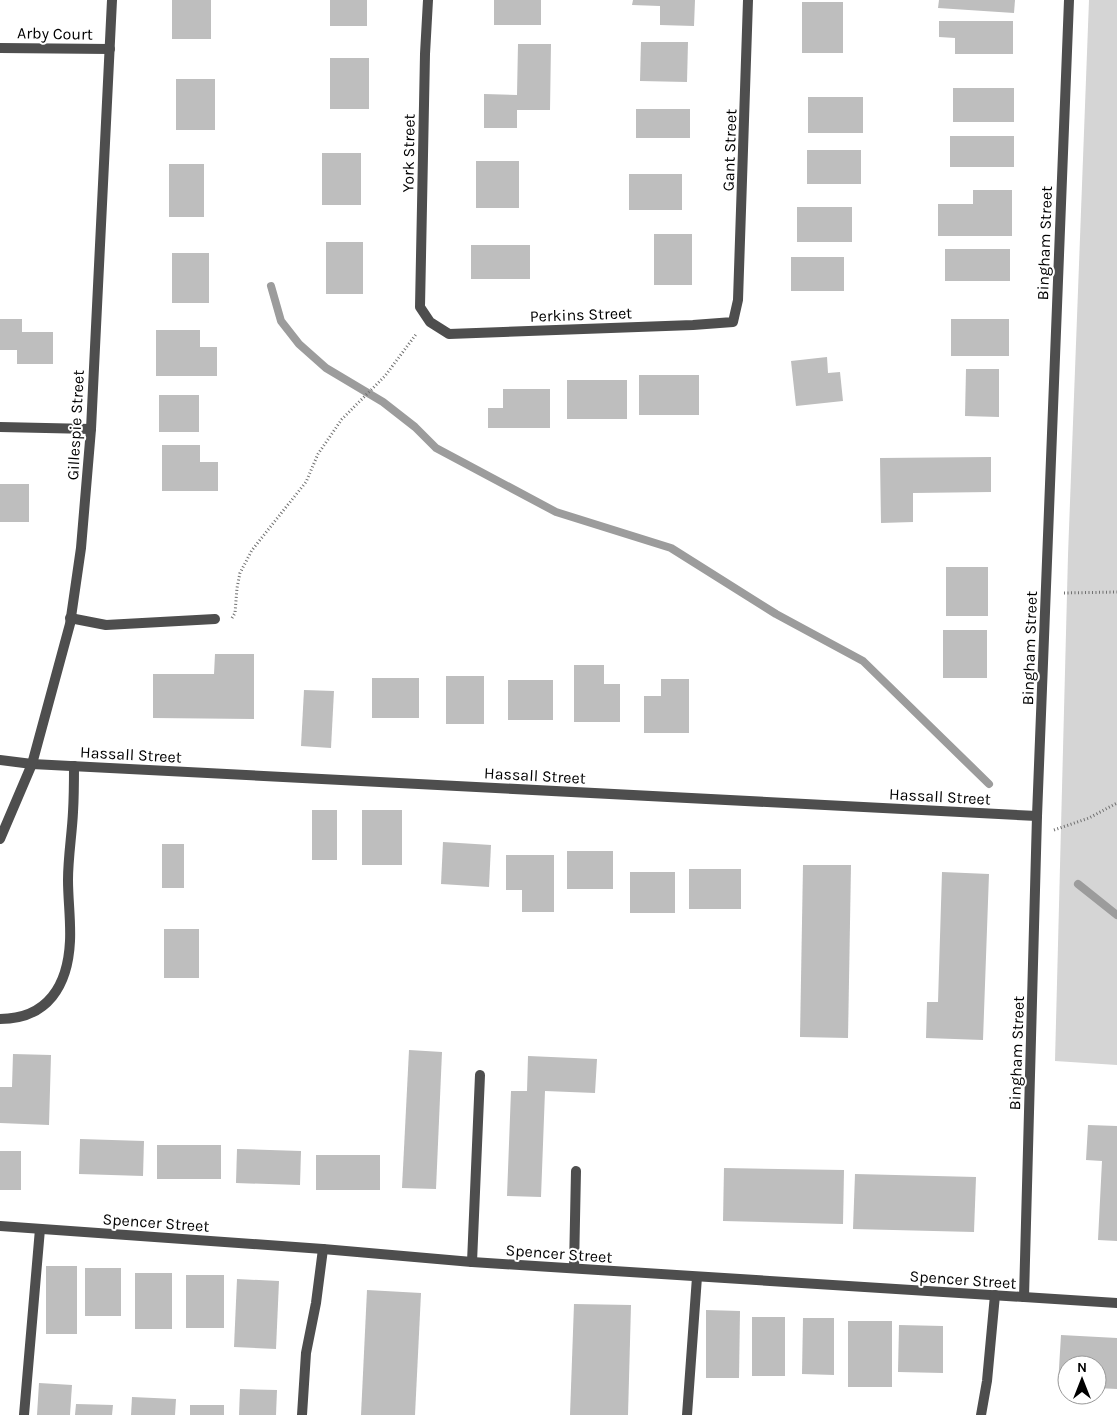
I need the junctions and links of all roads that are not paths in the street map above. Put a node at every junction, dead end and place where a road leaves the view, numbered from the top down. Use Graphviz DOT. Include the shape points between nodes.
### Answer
graph roads {
  1 [pos="112,0"];
  2 [pos="428,0"];
  3 [pos="748,0"];
  4 [pos="1068,0"];
  5 [pos="0,48"];
  6 [pos="110,49"];
  7 [pos="738,300"];
  8 [pos="420,307"];
  9 [pos="0,427"];
  10 [pos="91,429"];
  11 [pos="70,618"];
  12 [pos="214,619"];
  13 [pos="0,760"];
  14 [pos="32,764"];
  15 [pos="74,766"];
  16 [pos="1037,816"];
  17 [pos="0,839"];
  18 [pos="0,1020"];
  19 [pos="480,1075"];
  20 [pos="576,1171"];
  21 [pos="0,1226"];
  22 [pos="40,1229"];
  23 [pos="323,1250"];
  24 [pos="472,1262"];
  25 [pos="574,1268"];
  26 [pos="697,1277"];
  27 [pos="995,1295"];
  28 [pos="1024,1298"];
  29 [pos="1117,1303"];
  30 [pos="24,1415"];
  31 [pos="302,1415"];
  32 [pos="687,1415"];
  33 [pos="981,1415"];
  1 -- 6 [label="street, Gillespie Street"];
  2 -- 8 [label="street, York Street"];
  3 -- 7 [label="street, Gant Street"];
  4 -- 16 [label="street, Bingham Street"];
  5 -- 6 [label="street, Arby Court"];
  6 -- 10 [label="street, Gillespie Street"];
  7 -- 8 [label="street, Perkins Street" via="733,322 449,334 430,322"];
  9 -- 10 [label="street"];
  10 -- 11 [label="street, Gillespie Street" via="81,548"];
  11 -- 12 [label="street" via="106,625"];
  11 -- 14 [label="street, Gillespie Street"];
  13 -- 14 [label="street, Hassall Street"];
  14 -- 15 [label="street, Hassall Street"];
  14 -- 17 [label="street, Gillespie Street"];
  15 -- 16 [label="street, Hassall Street"];
  15 -- 18 [label="street" via="68,879 70,942 64,976 54,996 40,1009"];
  16 -- 28 [label="street, Bingham Street"];
  19 -- 24 [label="street"];
  20 -- 25 [label="street"];
  21 -- 22 [label="street, Spencer Street"];
  22 -- 23 [label="street, Spencer Street"];
  22 -- 30 [label="street"];
  23 -- 24 [label="street, Spencer Street"];
  23 -- 31 [label="street" via="306,1352"];
  24 -- 25 [label="street, Spencer Street"];
  25 -- 26 [label="street, Spencer Street"];
  26 -- 27 [label="street, Spencer Street"];
  26 -- 32 [label="street"];
  27 -- 28 [label="street, Spencer Street"];
  27 -- 33 [label="street"];
  28 -- 29 [label="street, Spencer Street"];
}
